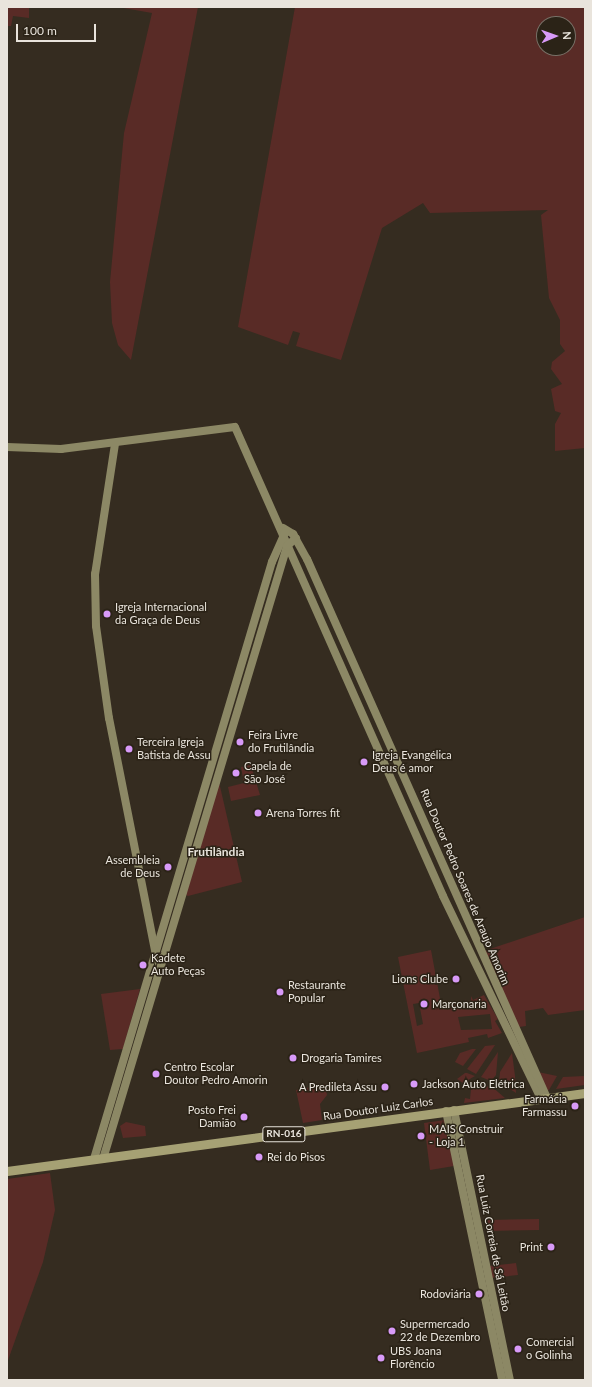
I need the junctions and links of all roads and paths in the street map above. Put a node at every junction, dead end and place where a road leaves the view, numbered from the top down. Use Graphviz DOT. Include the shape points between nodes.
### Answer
graph roads {
  1 [pos="115,444"];
  2 [pos="7,447"];
  3 [pos="283,534"];
  4 [pos="296,538"];
  5 [pos="287,546"];
  6 [pos="372,707"];
  7 [pos="361,710"];
  8 [pos="195,834"];
  9 [pos="444,869"];
  10 [pos="434,874"];
  11 [pos="155,951"];
  12 [pos="585,1093"];
  13 [pos="544,1098"];
  14 [pos="450,1111"];
  15 [pos="98,1159"];
  16 [pos="7,1171"];
  17 [pos="502,1380"];
  18 [pos="510,1380"];
  1 -- 2 [label="street" via="61,449"];
  1 -- 3 [label="street, Rua Doutor Pedro Soares de Araujo Amorim" via="235,427"];
  1 -- 11 [label="street" via="95,574 96,626 109,718"];
  3 -- 4 [label="street, Rua Doutor Pedro Soares de Araujo Amorim"];
  3 -- 5 [label="street, Rua Doutor Pedro Soares de Araujo Amorim"];
  3 -- 8 [label="street"];
  4 -- 5 [label="street"];
  4 -- 6 [label="street, Rua Doutor Pedro Soares de Araujo Amorim"];
  5 -- 7 [label="street, Rua Doutor Pedro Soares de Araujo Amorim"];
  5 -- 8 [label="street"];
  6 -- 7 [label="street"];
  6 -- 9 [label="street, Rua Doutor Pedro Soares de Araujo Amorim"];
  7 -- 10 [label="street, Rua Doutor Pedro Soares de Araujo Amorim"];
  8 -- 11 [label="street"];
  8 -- 15 [label="street"];
  9 -- 10 [label="street"];
  9 -- 13 [label="street, Rua Doutor Pedro Soares de Araujo Amorim"];
  10 -- 13 [label="street, Rua Doutor Pedro Soares de Araujo Amorim"];
  11 -- 15 [label="street"];
  12 -- 13 [label="main road, Rua Doutor Luiz Carlos / RN-016"];
  13 -- 14 [label="main road, Rua Doutor Luiz Carlos / RN-016"];
  14 -- 15 [label="main road, Rua Doutor Luiz Carlos / RN-016"];
  14 -- 17 [label="street, Rua Luiz Correia de Sá Leitão"];
  14 -- 18 [label="street, Rua Luiz Correia de Sá Leitão"];
  15 -- 16 [label="main road, Rua Doutor Luiz Carlos / RN-016"];
}
